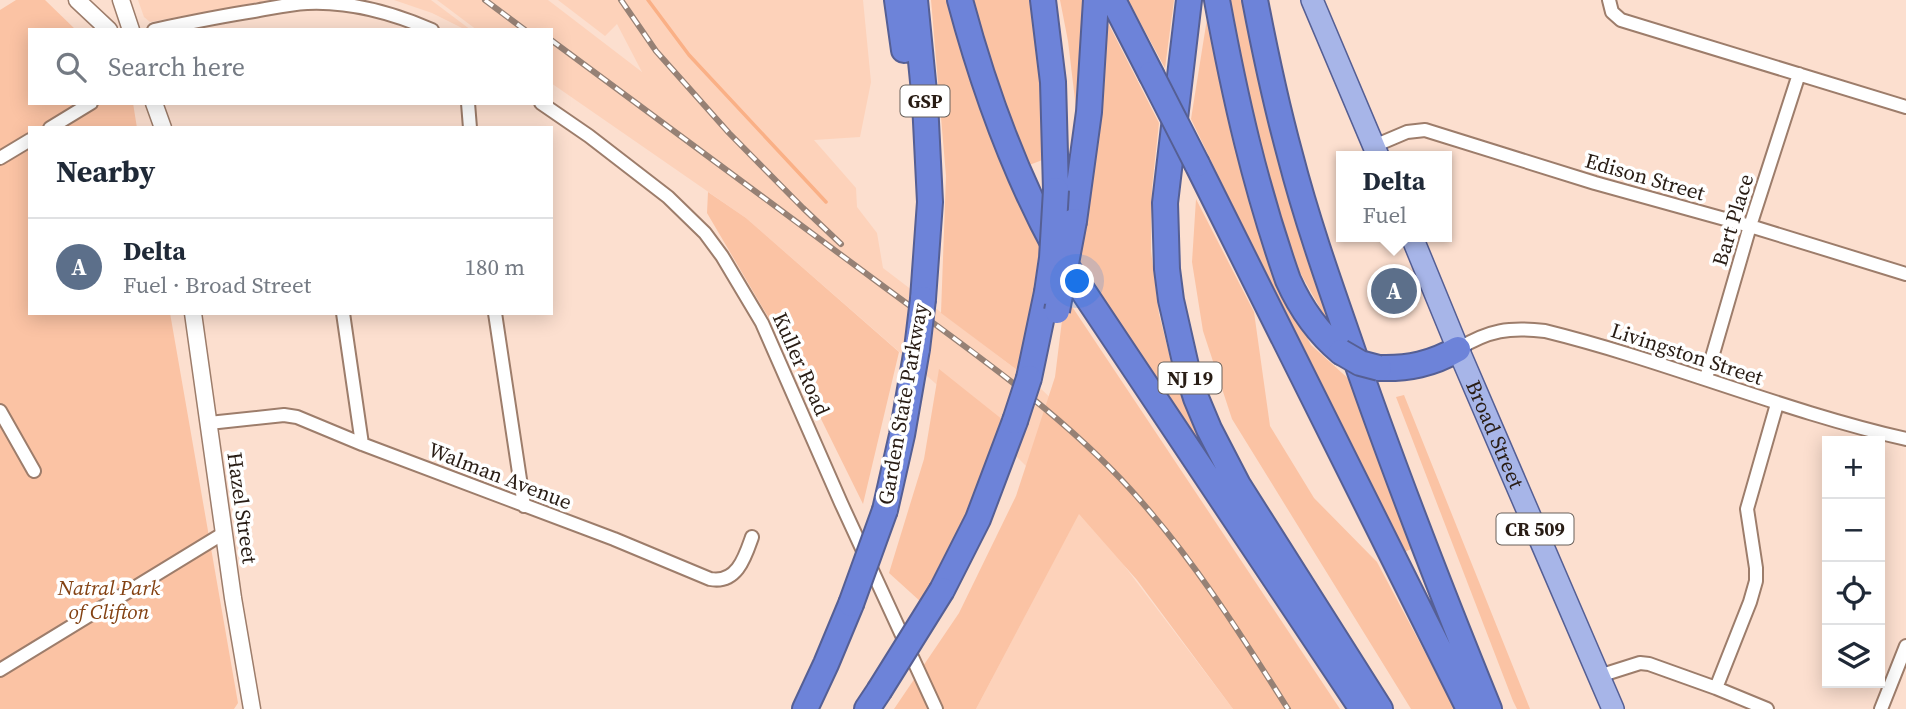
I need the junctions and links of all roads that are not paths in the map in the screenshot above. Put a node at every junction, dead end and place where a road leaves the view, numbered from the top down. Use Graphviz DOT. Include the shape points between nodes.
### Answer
graph roads {
  1 [pos="77,0"];
  2 [pos="121,0"];
  3 [pos="897,0"];
  4 [pos="915,0"];
  5 [pos="960,0"];
  6 [pos="1043,0"];
  7 [pos="1096,0"];
  8 [pos="1113,0"];
  9 [pos="1189,0"];
  10 [pos="1217,0"];
  11 [pos="1255,0"];
  12 [pos="1312,0"];
  13 [pos="1609,0"];
  14 [pos="106,28"];
  15 [pos="130,28"];
  16 [pos="163,28"];
  17 [pos="428,28"];
  18 [pos="1799,74"];
  19 [pos="88,105"];
  20 [pos="155,105"];
  21 [pos="468,105"];
  22 [pos="544,105"];
  23 [pos="1906,107"];
  24 [pos="53,126"];
  25 [pos="162,126"];
  26 [pos="470,126"];
  27 [pos="28,141"];
  28 [pos="1376,151"];
  29 [pos="0,158"];
  30 [pos="930,202"];
  31 [pos="1750,226"];
  32 [pos="1414,242"];
  33 [pos="1906,274"];
  34 [pos="1052,302"];
  35 [pos="193,315"];
  36 [pos="343,315"];
  37 [pos="495,315"];
  38 [pos="1458,349"];
  39 [pos="1706,378"];
  40 [pos="1777,404"];
  41 [pos="0,411"];
  42 [pos="209,423"];
  43 [pos="1906,439"];
  44 [pos="362,444"];
  45 [pos="34,471"];
  46 [pos="524,506"];
  47 [pos="224,533"];
  48 [pos="752,537"];
  49 [pos="840,631"];
  50 [pos="1906,646"];
  51 [pos="0,670"];
  52 [pos="1599,676"];
  53 [pos="1716,688"];
  54 [pos="873,700"];
  55 [pos="251,709"];
  56 [pos="790,709"];
  57 [pos="805,709"];
  58 [pos="936,709"];
  59 [pos="1362,709"];
  60 [pos="1380,709"];
  61 [pos="1469,709"];
  62 [pos="1489,709"];
  63 [pos="1613,709"];
  64 [pos="1766,709"];
  65 [pos="1881,709"];
  1 -- 14 [label="street"];
  2 -- 15 [label="street"];
  3 -- 30 [label="highway"];
  4 -- 30 [label="highway, Garden State Parkway / GSP"];
  5 -- 59 [label="highway" via="1005,143 1061,258"];
  6 -- 34 [label="highway, bridge" via="1053,82"];
  7 -- 34 [label="highway, bridge" via="1089,112 1074,221"];
  8 -- 61 [label="highway, bridge"];
  9 -- 60 [label="highway, NJ 19" via="1165,203 1167,269 1186,366 1228,467"];
  10 -- 38 [label="highway, bridge" via="1251,164 1288,280 1314,325 1341,352 1379,368 1426,364"];
  11 -- 62 [label="highway" via="1290,157 1329,284"];
  12 -- 28 [label="main road"];
  13 -- 18 [label="street" via="1612,12 1621,20"];
  16 -- 17 [label="street" via="308,3 373,10"];
  18 -- 23 [label="street"];
  18 -- 31 [label="street, Bart Place"];
  19 -- 24 [label="street"];
  20 -- 25 [label="street"];
  21 -- 26 [label="street"];
  22 -- 58 [label="street, Kuller Road" via="668,197 722,256 762,323"];
  27 -- 29 [label="street"];
  28 -- 31 [label="street, Edison Street" via="1407,132 1425,130"];
  30 -- 49 [label="highway, Garden State Parkway / GSP, bridge" via="917,349 902,435 885,510"];
  31 -- 33 [label="street, Edison Street"];
  31 -- 39 [label="street, Bart Place"];
  32 -- 38 [label="main road, Broad Street / CR 509"];
  34 -- 54 [label="highway, bridge" via="978,519 942,590"];
  35 -- 42 [label="street, Hazel Street"];
  36 -- 44 [label="street"];
  37 -- 46 [label="street"];
  38 -- 39 [label="street, Livingston Street" via="1490,333 1545,331"];
  38 -- 52 [label="main road, Broad Street / CR 509"];
  39 -- 40 [label="street, Livingston Street"];
  40 -- 43 [label="street, Livingston Street"];
  40 -- 53 [label="street" via="1747,509 1756,580"];
  41 -- 45 [label="street"];
  42 -- 44 [label="street, Walman Avenue" via="285,415"];
  42 -- 47 [label="street, Hazel Street"];
  44 -- 46 [label="street, Walman Avenue"];
  46 -- 48 [label="street, Walman Avenue" via="717,580 729,577 741,565"];
  47 -- 51 [label="street"];
  47 -- 55 [label="street, Hazel Street"];
  49 -- 56 [label="highway"];
  49 -- 57 [label="highway, Garden State Parkway / GSP"];
  50 -- 65 [label="street"];
  52 -- 53 [label="street" via="1640,663"];
  52 -- 63 [label="main road, Broad Street / CR 509"];
  53 -- 64 [label="street"];
}
